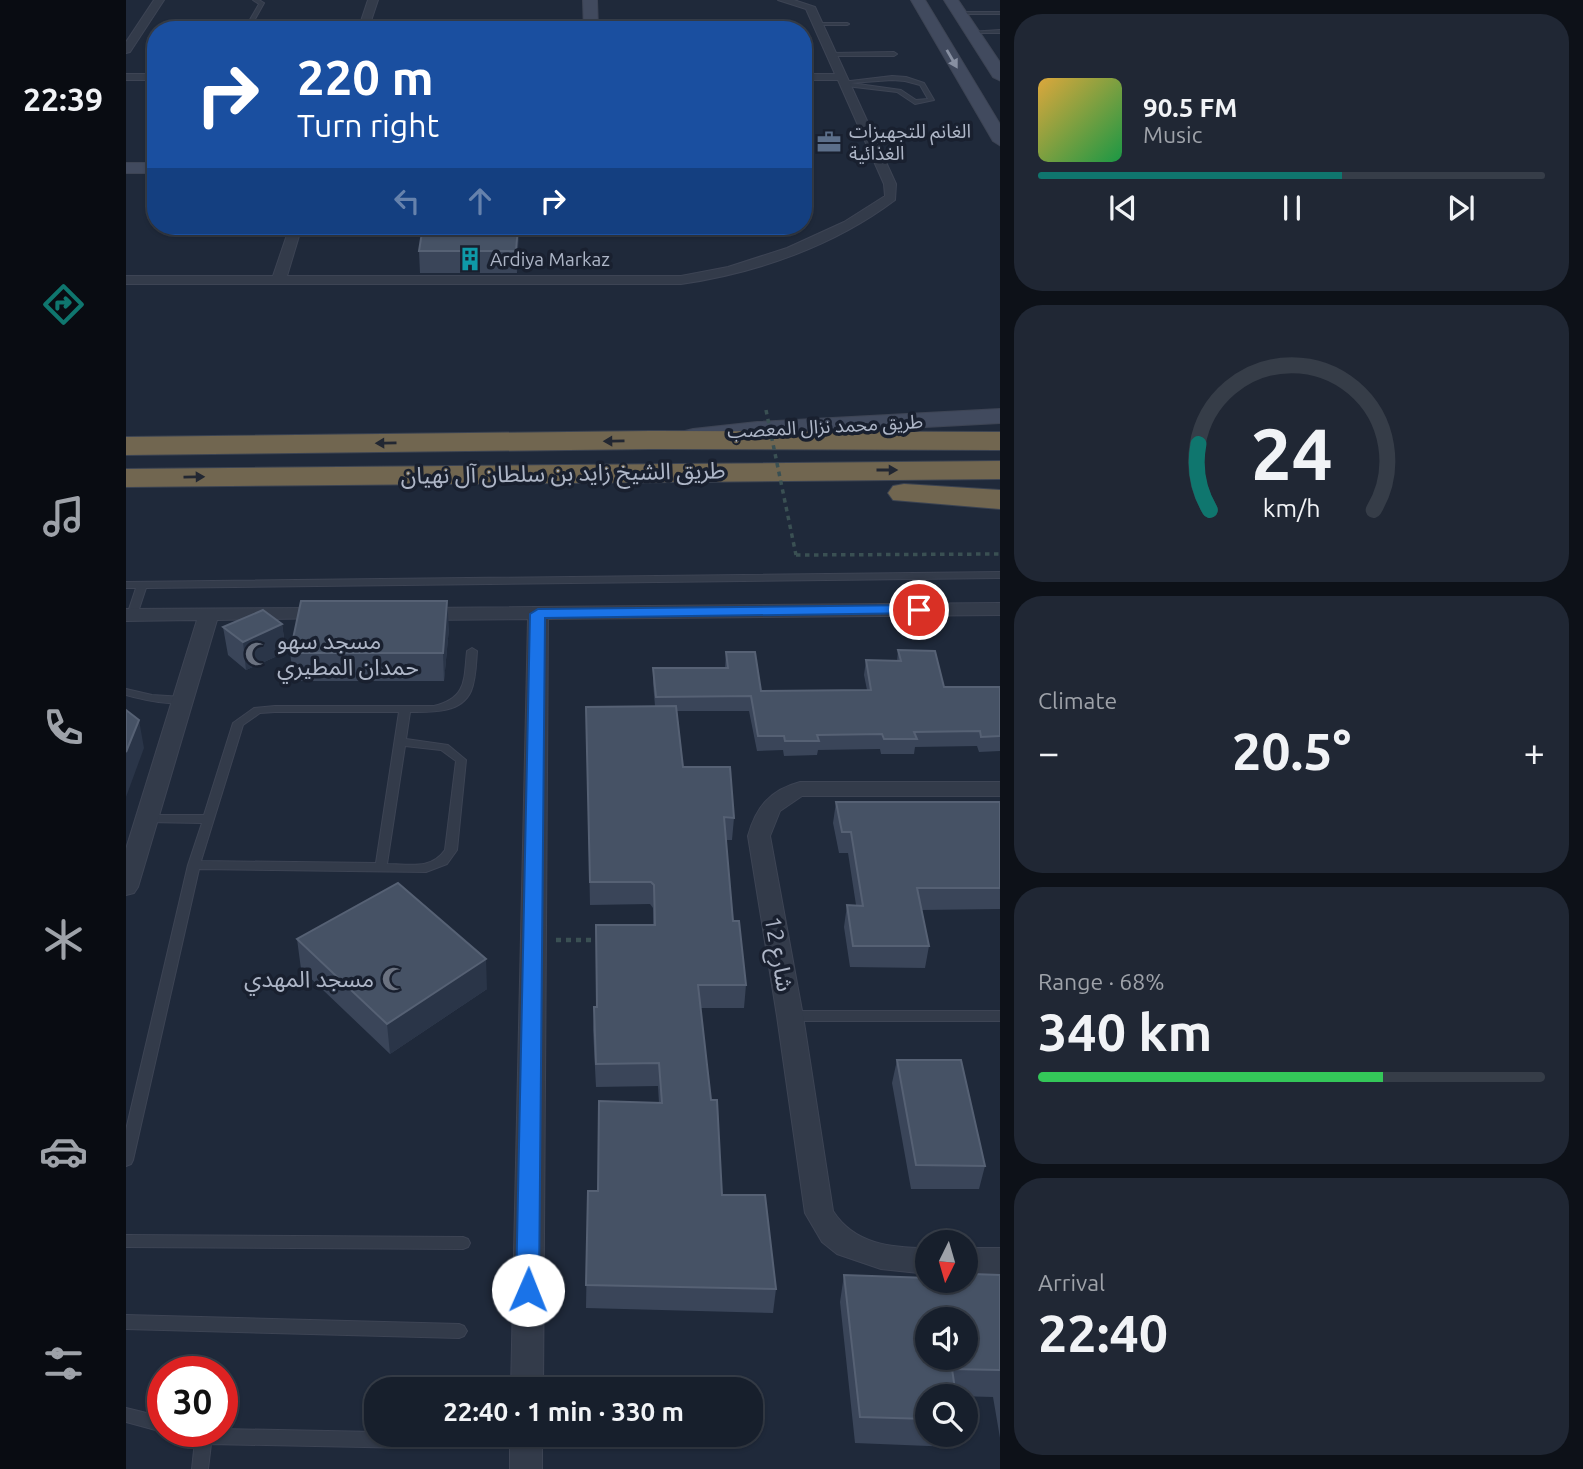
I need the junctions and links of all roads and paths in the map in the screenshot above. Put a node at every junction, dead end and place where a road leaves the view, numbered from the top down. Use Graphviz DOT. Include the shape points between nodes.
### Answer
graph roads {
  1 [pos="159,0"];
  2 [pos="261,0"];
  3 [pos="373,0"];
  4 [pos="590,0"];
  5 [pos="783,0"];
  6 [pos="918,0"];
  7 [pos="951,0"];
  8 [pos="959,13"];
  9 [pos="1000,13"];
  10 [pos="252,21"];
  11 [pos="258,21"];
  12 [pos="366,21"];
  13 [pos="591,21"];
  14 [pos="818,24"];
  15 [pos="847,24"];
  16 [pos="1000,31"];
  17 [pos="971,32"];
  18 [pos="126,50"];
  19 [pos="894,54"];
  20 [pos="832,55"];
  21 [pos="994,61"];
  22 [pos="126,77"];
  23 [pos="147,77"];
  24 [pos="1000,77"];
  25 [pos="812,78"];
  26 [pos="844,81"];
  27 [pos="1000,141"];
  28 [pos="126,168"];
  29 [pos="147,168"];
  30 [pos="293,235"];
  31 [pos="126,280"];
  32 [pos="279,280"];
  33 [pos="766,410"];
  34 [pos="1000,416"];
  35 [pos="650,440"];
  36 [pos="1000,440"];
  37 [pos="126,446"];
  38 [pos="1000,470"];
  39 [pos="623,472"];
  40 [pos="126,478"];
  41 [pos="1000,500"];
  42 [pos="1000,554"];
  43 [pos="1000,575"];
  44 [pos="126,585"];
  45 [pos="142,585"];
  46 [pos="1000,609"];
  47 [pos="209,614"];
  48 [pos="346,614"];
  49 [pos="401,614"];
  50 [pos="538,614"];
  51 [pos="129,615"];
  52 [pos="472,651"];
  53 [pos="126,692"];
  54 [pos="183,700"];
  55 [pos="405,709"];
  56 [pos="400,742"];
  57 [pos="1000,789"];
  58 [pos="147,818"];
  59 [pos="208,819"];
  60 [pos="194,865"];
  61 [pos="381,867"];
  62 [pos="126,887"];
  63 [pos="533,940"];
  64 [pos="614,940"];
  65 [pos="790,1016"];
  66 [pos="1000,1016"];
  67 [pos="126,1160"];
  68 [pos="126,1241"];
  69 [pos="463,1243"];
  70 [pos="915,1260"];
  71 [pos="978,1261"];
  72 [pos="1000,1261"];
  73 [pos="126,1322"];
  74 [pos="459,1331"];
  75 [pos="527,1377"];
  76 [pos="126,1415"];
  77 [pos="147,1421"];
  78 [pos="238,1435"];
  79 [pos="364,1439"];
  80 [pos="197,1447"];
  81 [pos="526,1447"];
  82 [pos="200,1469"];
  83 [pos="526,1469"];
  1 -- 18 [label="street"];
  2 -- 10 [label="lane"];
  2 -- 11 [label="lane" via="269,3"];
  3 -- 12 [label="street"];
  4 -- 13 [label="street"];
  5 -- 14 [label="street" via="810,7"];
  6 -- 27 [label="street, one-way"];
  7 -- 8 [label="street"];
  8 -- 9 [label="lane"];
  8 -- 17 [label="street"];
  14 -- 15 [label="lane"];
  14 -- 20 [label="street"];
  16 -- 17 [label="lane"];
  17 -- 21 [label="street"];
  19 -- 20 [label="lane"];
  20 -- 26 [label="street"];
  21 -- 24 [label="street"];
  22 -- 23 [label="street"];
  25 -- 26 [label="street"];
  26 -- 26 [label="lane" via="899,91 915,102 931,100 922,84 906,79"];
  26 -- 32 [label="street" via="890,184 891,197 836,231 730,271 681,280"];
  28 -- 29 [label="street"];
  30 -- 32 [label="street"];
  31 -- 32 [label="street"];
  33 -- 42 [label="path, bridge" via="796,555"];
  34 -- 35 [label="street, طريق محمد نزال المعصب" via="757,429"];
  35 -- 36 [label="highway, طريق الشيخ زايد بن سلطان آل نهيان"];
  35 -- 37 [label="highway, طريق الشيخ زايد بن سلطان آل نهيان, one-way"];
  39 -- 38 [label="highway, طريق الشيخ زايد بن سلطان آل نهيان, one-way"];
  40 -- 39 [label="highway, طريق الشيخ زايد بن سلطان آل نهيان, one-way"];
  39 -- 41 [label="highway"];
  43 -- 45 [label="lane"];
  44 -- 45 [label="lane"];
  45 -- 51 [label="lane"];
  46 -- 50 [label="street"];
  47 -- 48 [label="street"];
  47 -- 51 [label="street"];
  47 -- 54 [label="street"];
  49 -- 50 [label="street"];
  50 -- 63 [label="street"];
  52 -- 55 [label="lane" via="461,701 434,709"];
  53 -- 54 [label="lane"];
  54 -- 58 [label="street"];
  55 -- 56 [label="lane"];
  55 -- 59 [label="lane" via="275,709 246,716 239,723"];
  56 -- 61 [label="lane"];
  56 -- 61 [label="lane" via="444,747 461,760 451,850 436,866"];
  57 -- 65 [label="street, شارع 12" via="800,789 782,795 763,818 759,836"];
  58 -- 59 [label="lane"];
  58 -- 62 [label="street"];
  59 -- 60 [label="lane"];
  60 -- 61 [label="lane"];
  60 -- 67 [label="lane"];
  63 -- 64 [label="path"];
  63 -- 75 [label="street"];
  65 -- 66 [label="lane"];
  65 -- 70 [label="street, شارع 12" via="819,1213 836,1238 854,1248"];
  68 -- 69 [label="lane"];
  71 -- 72 [label="street"];
  73 -- 74 [label="lane"];
  76 -- 77 [label="lane"];
  78 -- 79 [label="lane"];
  80 -- 82 [label="lane"];
  81 -- 83 [label="street"];
}
